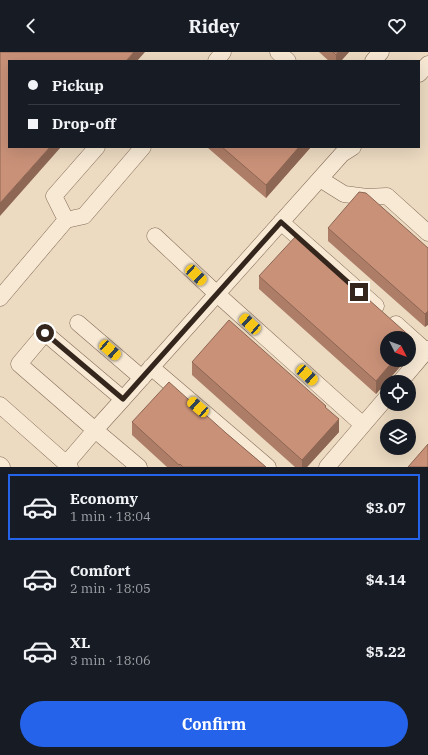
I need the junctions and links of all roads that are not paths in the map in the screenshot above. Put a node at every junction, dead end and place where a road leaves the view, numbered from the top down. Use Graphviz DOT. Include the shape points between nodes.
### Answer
graph roads {
  1 [pos="223,52"];
  2 [pos="278,52"];
  3 [pos="381,52"];
  4 [pos="217,60"];
  5 [pos="287,60"];
  6 [pos="374,60"];
  7 [pos="428,64"];
  8 [pos="420,73"];
  9 [pos="96,148"];
  10 [pos="142,148"];
  11 [pos="351,148"];
  12 [pos="320,179"];
  13 [pos="66,220"];
  14 [pos="281,222"];
  15 [pos="428,233"];
  16 [pos="155,236"];
  17 [pos="217,294"];
  18 [pos="0,298"];
  19 [pos="78,323"];
  20 [pos="427,350"];
  21 [pos="147,372"];
  22 [pos="406,375"];
  23 [pos="123,399"];
  24 [pos="0,405"];
  25 [pos="380,405"];
  26 [pos="363,425"];
  27 [pos="95,430"];
  28 [pos="68,465"];
  29 [pos="139,467"];
  30 [pos="268,467"];
  31 [pos="327,467"];
  1 -- 4 [label="street"];
  2 -- 5 [label="street"];
  3 -- 6 [label="street"];
  7 -- 8 [label="street"];
  9 -- 13 [label="street" via="54,196"];
  10 -- 13 [label="street" via="84,216"];
  11 -- 12 [label="street" via="342,154"];
  12 -- 14 [label="street"];
  12 -- 15 [label="street" via="344,194 387,196"];
  13 -- 18 [label="street"];
  14 -- 17 [label="street"];
  14 -- 20 [label="street"];
  16 -- 17 [label="street"];
  17 -- 21 [label="street"];
  17 -- 26 [label="street"];
  19 -- 21 [label="street"];
  20 -- 22 [label="street"];
  21 -- 23 [label="street"];
  21 -- 30 [label="street"];
  23 -- 27 [label="street"];
  23 -- 27 [label="street" via="45,333 19,364"];
  24 -- 28 [label="street"];
  25 -- 26 [label="street"];
  26 -- 31 [label="street"];
  27 -- 28 [label="street"];
  27 -- 29 [label="street"];
}
